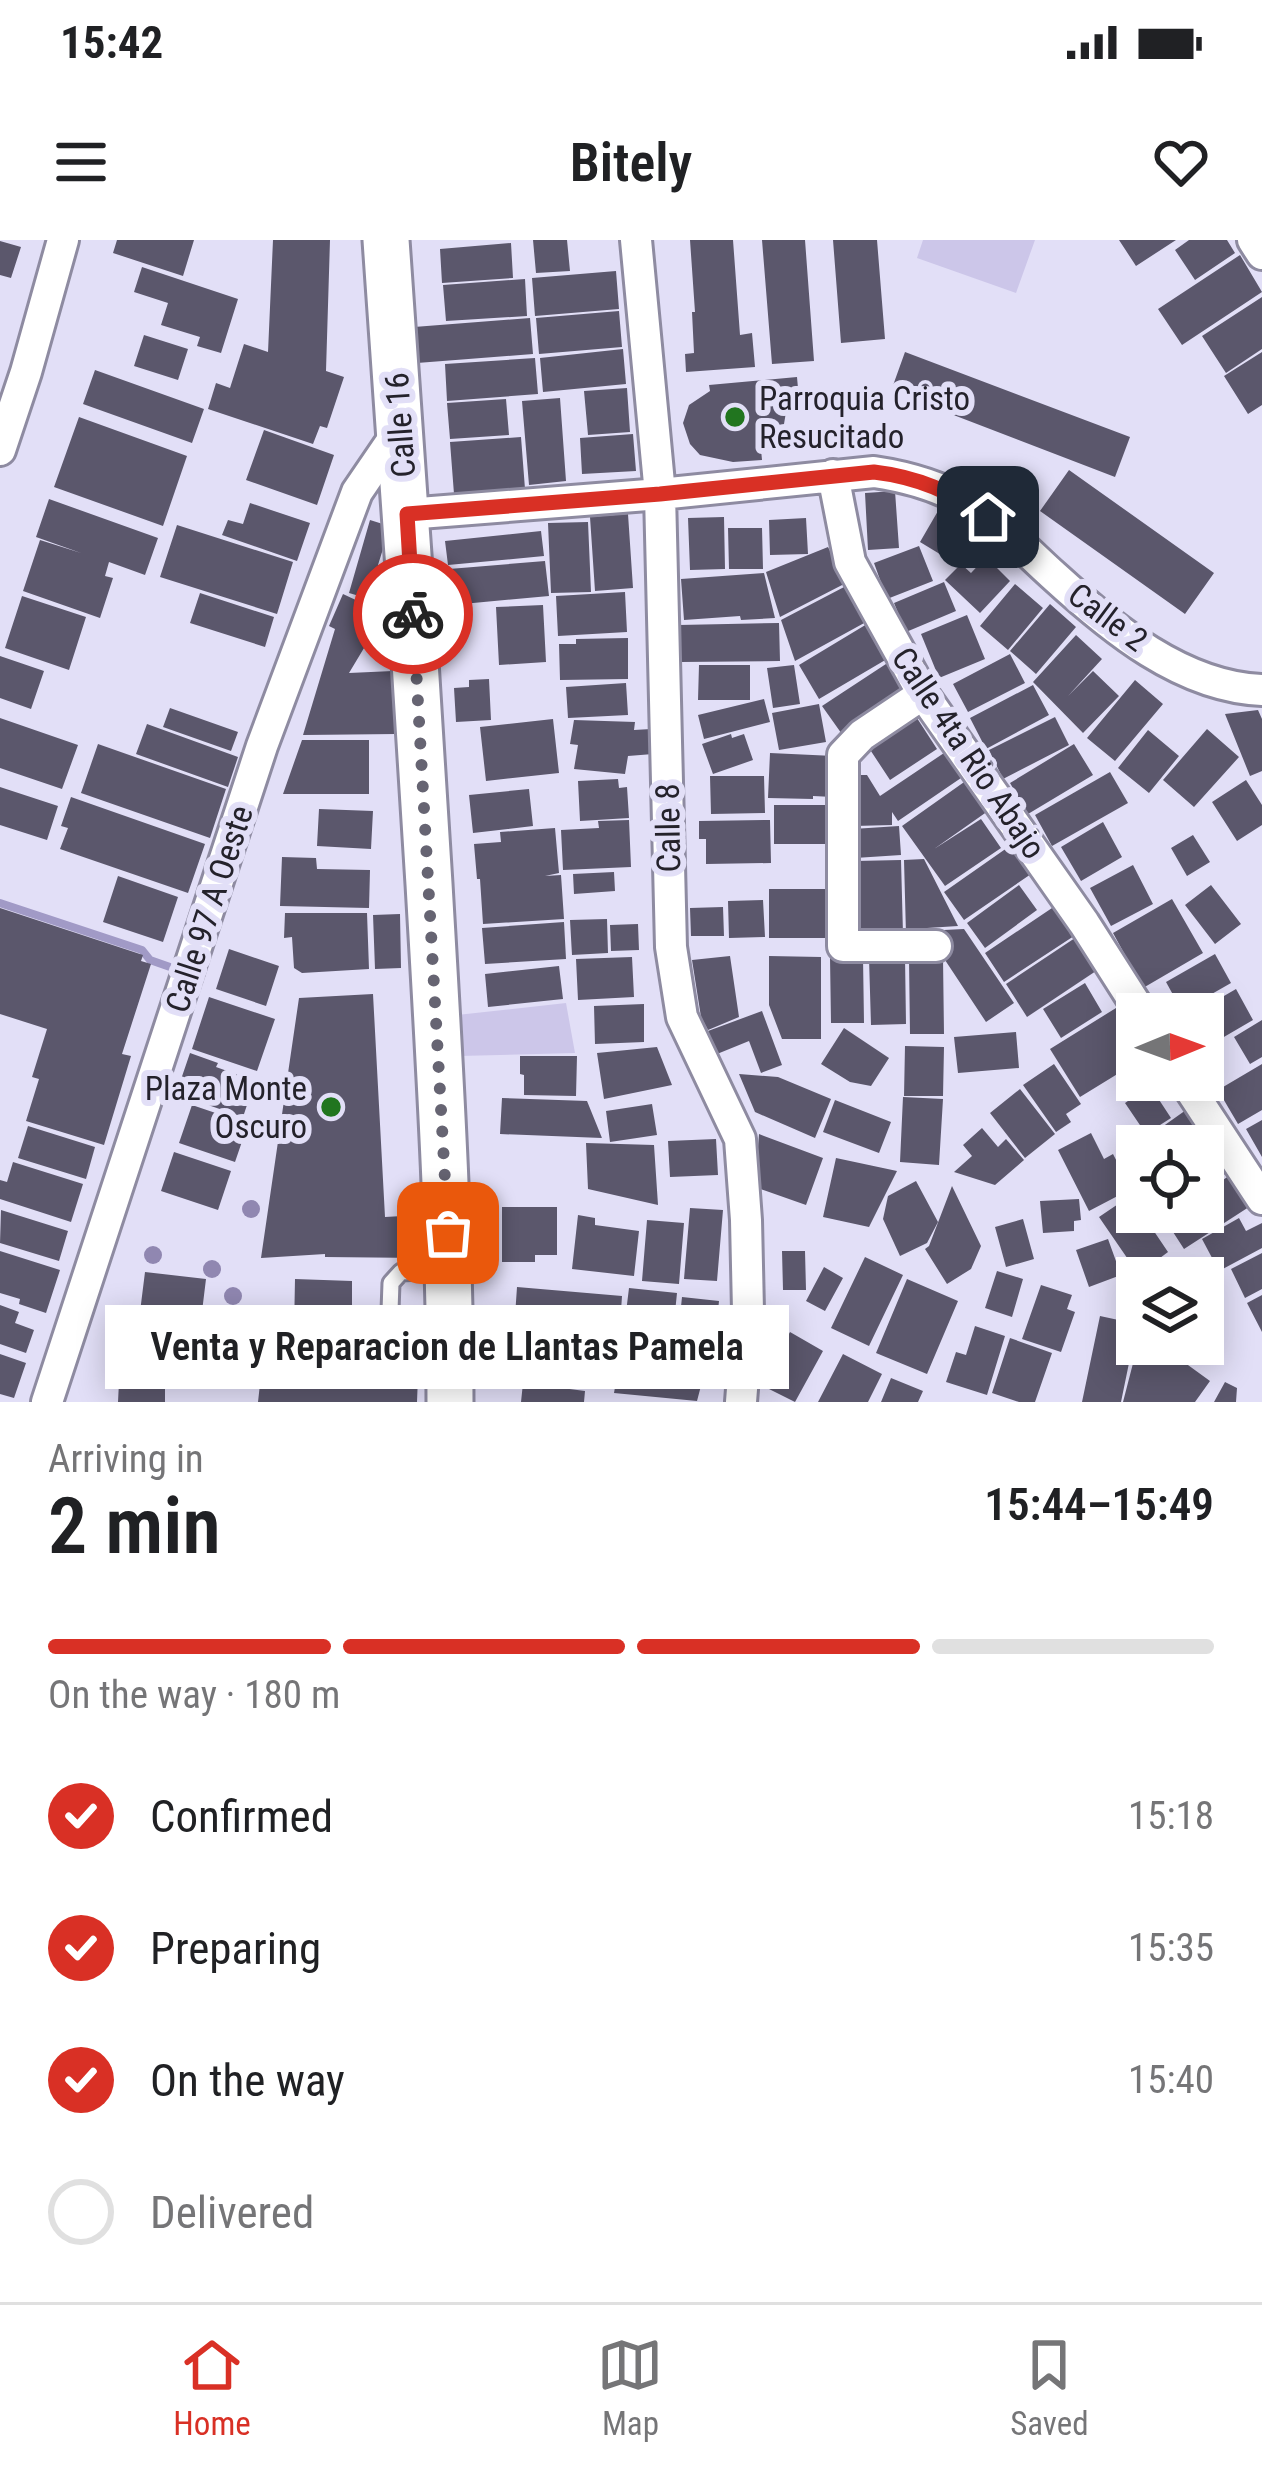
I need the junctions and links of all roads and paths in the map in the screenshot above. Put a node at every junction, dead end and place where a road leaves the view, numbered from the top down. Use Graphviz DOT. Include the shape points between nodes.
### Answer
graph roads {
  1 [pos="63,240"];
  2 [pos="386,240"];
  3 [pos="637,240"];
  4 [pos="1253,240"];
  5 [pos="1262,254"];
  6 [pos="400,429"];
  7 [pos="0,450"];
  8 [pos="833,476"];
  9 [pos="660,494"];
  10 [pos="407,514"];
  11 [pos="1262,690"];
  12 [pos="923,694"];
  13 [pos="936,946"];
  14 [pos="1129,993"];
  15 [pos="1198,1101"];
  16 [pos="1262,1199"];
  17 [pos="450,1270"];
  18 [pos="388,1366"];
  19 [pos="47,1402"];
  20 [pos="450,1402"];
  21 [pos="741,1402"];
  1 -- 7 [label="street"];
  2 -- 6 [label="main road, Calle 16"];
  3 -- 9 [label="street, Calle 8"];
  4 -- 5 [label="street"];
  6 -- 10 [label="main road, Calle 16"];
  6 -- 19 [label="street, Calle 97 A Oeste" via="357,492 262,746"];
  8 -- 9 [label="street, Calle 2"];
  8 -- 11 [label="street, Calle 2" via="906,476 951,494 1146,649 1202,678"];
  8 -- 12 [label="street, Calle 4ta Rio Abajo" via="850,562"];
  9 -- 10 [label="street, Calle 2"];
  9 -- 21 [label="street, Calle 8" via="671,947 682,1017 740,1139 748,1311"];
  10 -- 17 [label="main road, Calle 16"];
  12 -- 13 [label="street" via="843,754 843,946"];
  12 -- 14 [label="street, Calle 4ta Rio Abajo"];
  15 -- 16 [label="street"];
  17 -- 18 [label="lane" via="401,1272 391,1283"];
  17 -- 20 [label="main road, Calle 16"];
}
